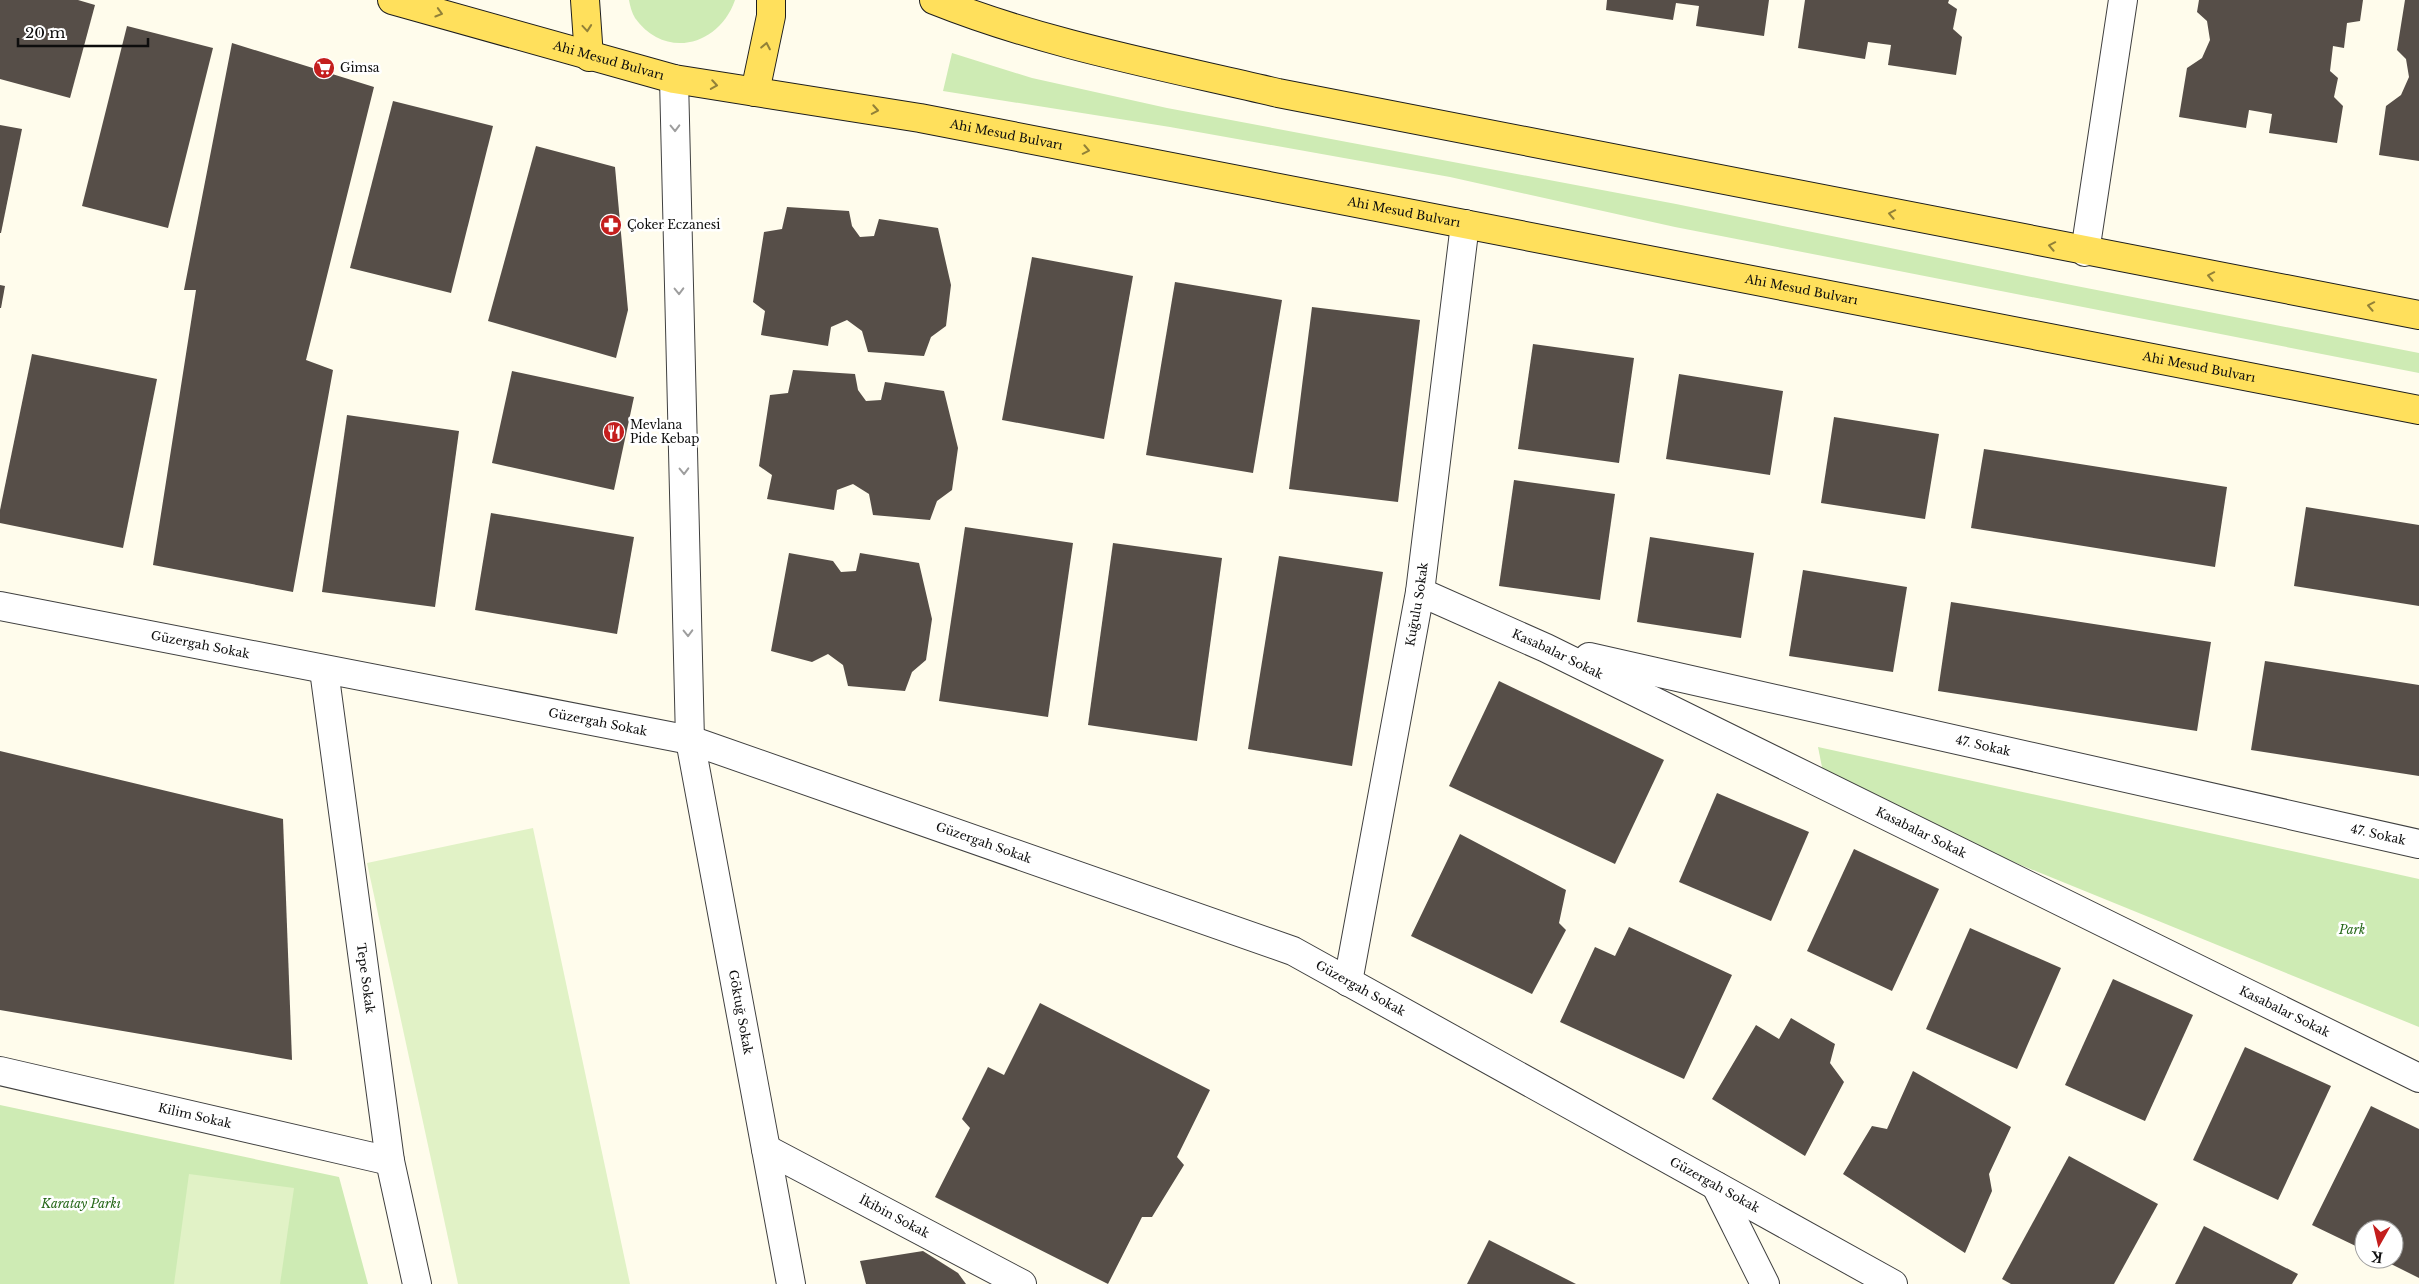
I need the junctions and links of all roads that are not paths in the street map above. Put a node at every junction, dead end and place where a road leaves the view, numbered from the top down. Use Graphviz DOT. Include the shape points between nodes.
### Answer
graph roads {
  1 [pos="392,0"];
  2 [pos="585,0"];
  3 [pos="771,0"];
  4 [pos="934,0"];
  5 [pos="2123,0"];
  6 [pos="589,56"];
  7 [pos="674,79"];
  8 [pos="755,92"];
  9 [pos="1466,224"];
  10 [pos="2085,252"];
  11 [pos="2419,315"];
  12 [pos="2419,410"];
  13 [pos="1420,592"];
  14 [pos="0,606"];
  15 [pos="1546,648"];
  16 [pos="324,670"];
  17 [pos="690,740"];
  18 [pos="2419,844"];
  19 [pos="1348,982"];
  20 [pos="0,1071"];
  21 [pos="2419,1078"];
  22 [pos="766,1149"];
  23 [pos="390,1161"];
  24 [pos="1716,1186"];
  25 [pos="417,1284"];
  26 [pos="791,1284"];
  27 [pos="1022,1284"];
  28 [pos="1765,1284"];
  29 [pos="1893,1284"];
  1 -- 6 [label="main road, Ahi Mesud Bulvarı, one-way"];
  2 -- 6 [label="main road, one-way"];
  8 -- 3 [label="main road, one-way" via="770,26"];
  10 -- 4 [label="main road, one-way" via="1278,93 1108,53"];
  5 -- 10 [label="street"];
  6 -- 7 [label="main road, Ahi Mesud Bulvarı"];
  7 -- 8 [label="main road, Ahi Mesud Bulvarı, one-way"];
  7 -- 17 [label="street, Göktuğ Sokak, one-way"];
  8 -- 9 [label="main road, Ahi Mesud Bulvarı, one-way" via="920,118"];
  9 -- 12 [label="main road, Ahi Mesud Bulvarı"];
  9 -- 13 [label="street, Kuğulu Sokak"];
  11 -- 10 [label="main road, one-way"];
  13 -- 15 [label="street, Kasabalar Sokak"];
  13 -- 19 [label="street, Kuğulu Sokak"];
  14 -- 16 [label="street, Güzergah Sokak"];
  15 -- 18 [label="street, 47. Sokak"];
  15 -- 21 [label="street, Kasabalar Sokak"];
  16 -- 17 [label="street, Güzergah Sokak"];
  16 -- 23 [label="street, Tepe Sokak"];
  17 -- 19 [label="street, Güzergah Sokak" via="1293,951"];
  17 -- 22 [label="street, Göktuğ Sokak"];
  19 -- 24 [label="street, Güzergah Sokak"];
  20 -- 23 [label="street, Kilim Sokak"];
  22 -- 26 [label="street, Göktuğ Sokak"];
  22 -- 27 [label="street, İkibin Sokak"];
  23 -- 25 [label="street, Tepe Sokak"];
  24 -- 28 [label="street"];
  24 -- 29 [label="street, Güzergah Sokak"];
}
